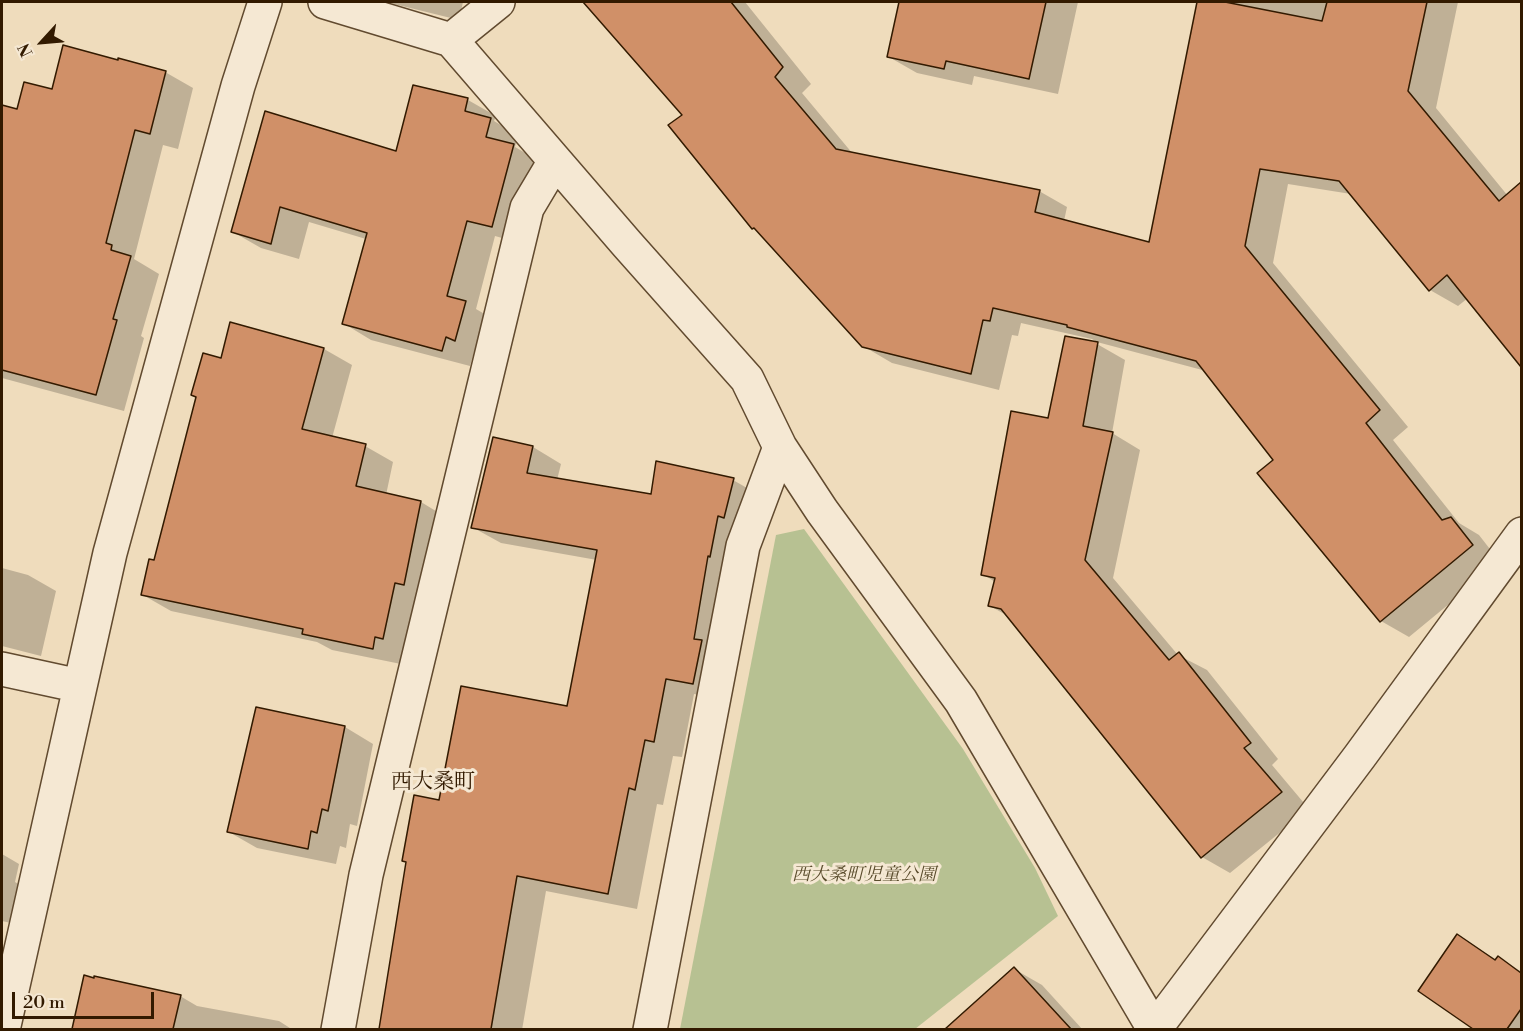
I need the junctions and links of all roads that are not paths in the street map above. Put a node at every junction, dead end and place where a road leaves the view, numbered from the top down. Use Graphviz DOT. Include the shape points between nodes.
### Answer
graph roads {
  1 [pos="265,2"];
  2 [pos="325,2"];
  3 [pos="498,2"];
  4 [pos="451,40"];
  5 [pos="555,161"];
  6 [pos="780,447"];
  7 [pos="1521,534"];
  8 [pos="2,669"];
  9 [pos="80,686"];
  10 [pos="3,1029"];
  11 [pos="338,1029"];
  12 [pos="650,1029"];
  13 [pos="1154,1029"];
  1 -- 9 [label="street" via="237,86 117,530"];
  2 -- 4 [label="street"];
  3 -- 4 [label="street"];
  4 -- 5 [label="street"];
  5 -- 6 [label="street" via="747,379"];
  5 -- 11 [label="street" via="527,208 366,875"];
  6 -- 12 [label="street" via="743,546"];
  6 -- 13 [label="street" via="961,701"];
  7 -- 13 [label="street"];
  8 -- 9 [label="street"];
  9 -- 10 [label="street"];
}
